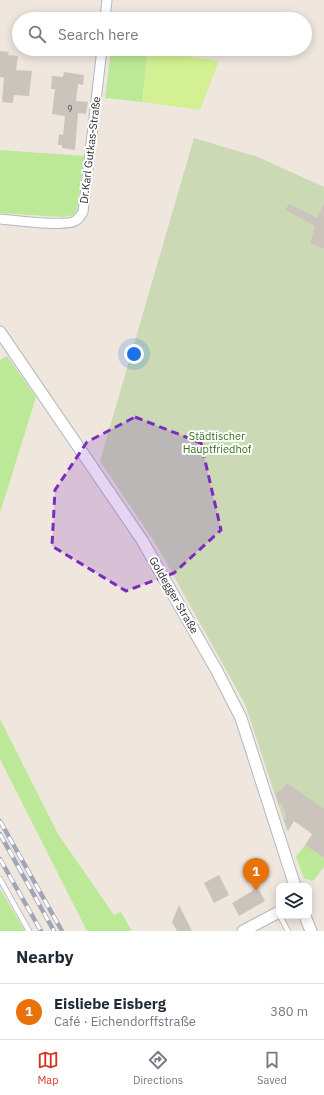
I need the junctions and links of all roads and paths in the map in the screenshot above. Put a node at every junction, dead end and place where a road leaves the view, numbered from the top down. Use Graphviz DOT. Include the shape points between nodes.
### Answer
graph roads {
  1 [pos="107,0"];
  2 [pos="106,12"];
  3 [pos="101,56"];
  4 [pos="0,219"];
  5 [pos="0,332"];
  6 [pos="0,879"];
  7 [pos="294,883"];
  8 [pos="276,915"];
  9 [pos="282,919"];
  10 [pos="306,919"];
  11 [pos="29,931"];
  12 [pos="243,931"];
  13 [pos="288,931"];
  14 [pos="311,931"];
  1 -- 2 [label="street"];
  3 -- 4 [label="street, Dr.Karl Gutkas-Straße" via="81,215 75,221 66,223"];
  5 -- 7 [label="street, Goldegger Straße" via="142,540 220,677 241,718"];
  6 -- 11 [label="lane"];
  8 -- 12 [label="street"];
  9 -- 13 [label="lane"];
  10 -- 14 [label="street"];
}
